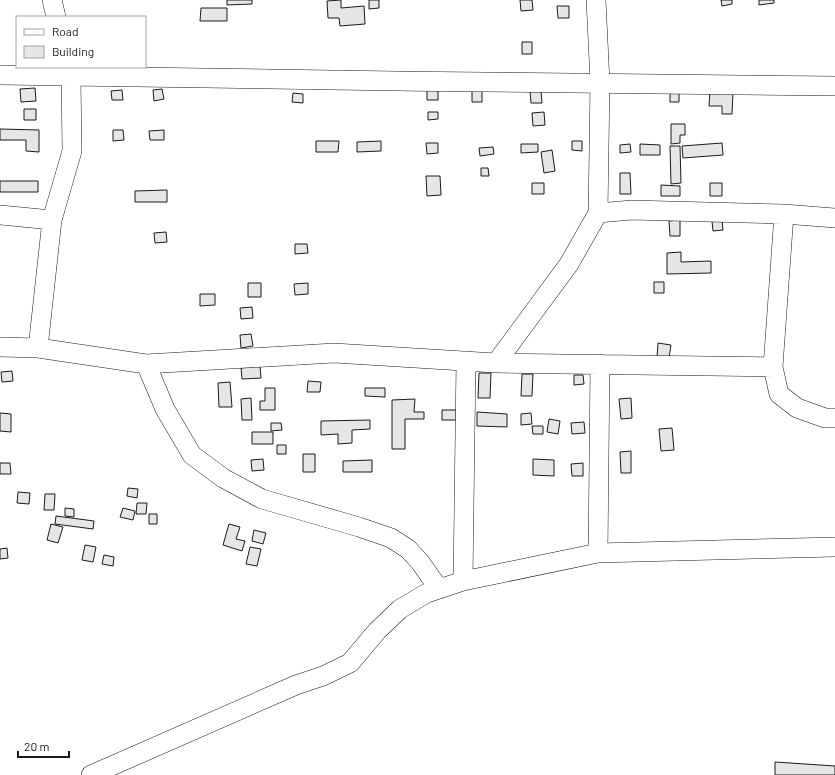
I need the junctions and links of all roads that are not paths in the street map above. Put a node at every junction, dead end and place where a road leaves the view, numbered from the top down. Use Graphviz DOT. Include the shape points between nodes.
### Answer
graph roads {
  1 [pos="52,0"];
  2 [pos="596,0"];
  3 [pos="56,16"];
  4 [pos="70,72"];
  5 [pos="0,75"];
  6 [pos="600,82"];
  7 [pos="835,86"];
  8 [pos="598,213"];
  9 [pos="0,214"];
  10 [pos="784,214"];
  11 [pos="835,218"];
  12 [pos="52,220"];
  13 [pos="0,348"];
  14 [pos="38,348"];
  15 [pos="466,361"];
  16 [pos="496,363"];
  17 [pos="146,364"];
  18 [pos="600,364"];
  19 [pos="772,367"];
  20 [pos="835,418"];
  21 [pos="835,547"];
  22 [pos="598,553"];
  23 [pos="463,581"];
  24 [pos="439,589"];
  25 [pos="91,775"];
  1 -- 3 [label="street"];
  2 -- 6 [label="street"];
  4 -- 5 [label="street"];
  4 -- 6 [label="street" via="273,81"];
  4 -- 12 [label="street" via="72,151"];
  6 -- 7 [label="street"];
  6 -- 8 [label="street"];
  8 -- 10 [label="street" via="632,210"];
  8 -- 16 [label="street" via="569,264"];
  9 -- 12 [label="street"];
  10 -- 11 [label="street"];
  10 -- 19 [label="street"];
  12 -- 14 [label="street"];
  13 -- 14 [label="street"];
  14 -- 17 [label="street"];
  15 -- 16 [label="street"];
  15 -- 17 [label="street" via="334,354"];
  15 -- 23 [label="street"];
  16 -- 18 [label="street"];
  17 -- 24 [label="street" via="165,409 192,455 223,478 262,499 359,526 391,538 408,549"];
  18 -- 19 [label="street"];
  18 -- 22 [label="street"];
  19 -- 20 [label="street" via="779,394 797,408 825,418"];
  21 -- 22 [label="street"];
  22 -- 23 [label="street"];
  23 -- 24 [label="street"];
  24 -- 25 [label="street" via="400,609 350,663"];
}
